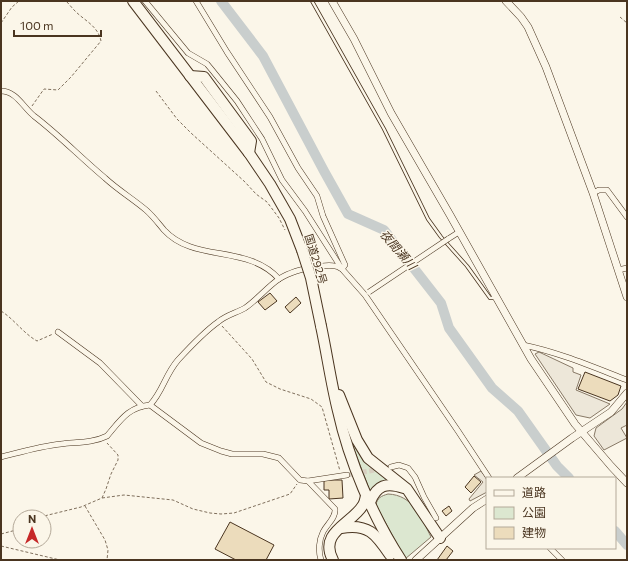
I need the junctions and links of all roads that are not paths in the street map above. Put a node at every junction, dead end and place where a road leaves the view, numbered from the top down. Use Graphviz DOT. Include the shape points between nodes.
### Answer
graph roads {
  1 [pos="133,1"];
  2 [pos="145,1"];
  3 [pos="196,1"];
  4 [pos="312,1"];
  5 [pos="332,1"];
  6 [pos="506,1"];
  7 [pos="1,91"];
  8 [pos="593,193"];
  9 [pos="627,217"];
  10 [pos="459,232"];
  11 [pos="627,268"];
  12 [pos="342,269"];
  13 [pos="618,270"];
  14 [pos="279,279"];
  15 [pos="367,294"];
  16 [pos="627,297"];
  17 [pos="496,298"];
  18 [pos="58,332"];
  19 [pos="523,345"];
  20 [pos="330,369"];
  21 [pos="627,380"];
  22 [pos="627,393"];
  23 [pos="150,405"];
  24 [pos="142,406"];
  25 [pos="581,431"];
  26 [pos="1,457"];
  27 [pos="391,467"];
  28 [pos="347,475"];
  29 [pos="488,477"];
  30 [pos="518,477"];
  31 [pos="308,481"];
  32 [pos="627,483"];
  33 [pos="408,490"];
  34 [pos="368,499"];
  35 [pos="486,500"];
  36 [pos="436,518"];
  37 [pos="337,529"];
  38 [pos="440,538"];
  39 [pos="551,549"];
  40 [pos="398,559"];
  41 [pos="420,559"];
  42 [pos="321,560"];
  43 [pos="333,560"];
  44 [pos="562,560"];
  1 -- 20 [label="highway, 国道292号, bridge" via="249,152 290,219 311,278"];
  2 -- 12 [label="street" via="188,53 207,64 237,102 262,139 282,180"];
  3 -- 12 [label="street" via="317,196 344,265"];
  4 -- 17 [label="lane" via="384,129 428,219 490,298"];
  5 -- 10 [label="street" via="354,39 390,113"];
  6 -- 8 [label="street" via="528,28 546,67"];
  7 -- 14 [label="street" via="14,95 105,179 147,210 174,239 188,246 234,255 263,265"];
  8 -- 9 [label="street" via="607,190"];
  8 -- 13 [label="street"];
  10 -- 15 [label="street, bridge"];
  10 -- 17 [label="street"];
  11 -- 13 [label="street"];
  12 -- 14 [label="street" via="335,265 318,266 291,272"];
  12 -- 15 [label="street"];
  13 -- 16 [label="street"];
  14 -- 23 [label="street" via="243,309 218,322 178,359 164,380 156,399"];
  15 -- 29 [label="street"];
  17 -- 19 [label="street"];
  18 -- 24 [label="street" via="100,363"];
  19 -- 21 [label="street"];
  19 -- 25 [label="street"];
  20 -- 33 [label="highway" via="356,440 368,458"];
  20 -- 34 [label="highway, 国道292号" via="338,412"];
  22 -- 25 [label="street" via="611,412"];
  23 -- 24 [label="street"];
  23 -- 31 [label="street" via="201,443 232,454 263,454 279,458 300,480"];
  24 -- 26 [label="street" via="130,411 103,438"];
  25 -- 30 [label="street"];
  25 -- 32 [label="street"];
  27 -- 36 [label="street" via="399,465 408,468"];
  28 -- 31 [label="street"];
  31 -- 42 [label="street" via="336,513 323,532 318,549"];
  33 -- 34 [label="highway" via="388,485 374,492"];
  33 -- 38 [label="highway"];
  34 -- 37 [label="highway" via="348,522"];
  34 -- 40 [label="highway, 国道292号"];
  35 -- 38 [label="street"];
  37 -- 40 [label="highway" via="351,526 369,530"];
  37 -- 43 [label="highway" via="329,545"];
  38 -- 41 [label="street"];
  39 -- 44 [label="street"];
}
